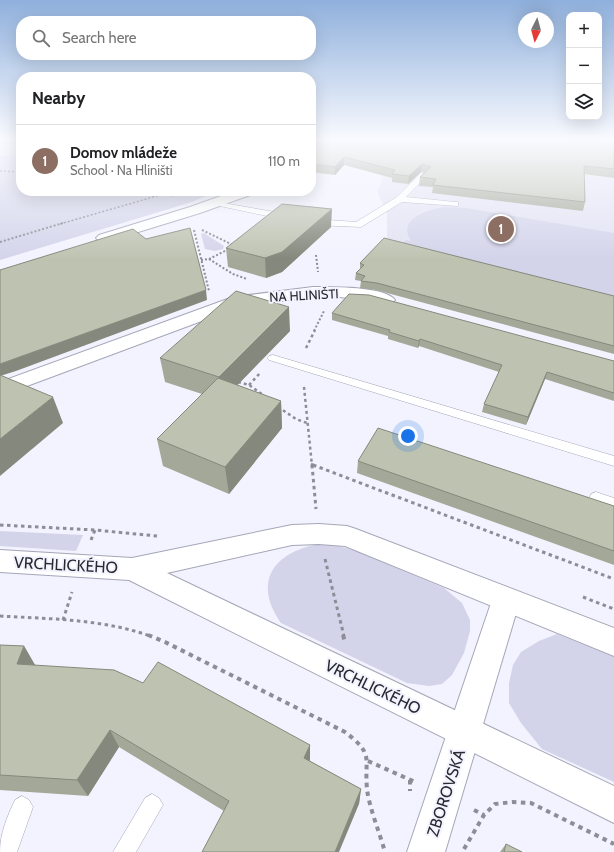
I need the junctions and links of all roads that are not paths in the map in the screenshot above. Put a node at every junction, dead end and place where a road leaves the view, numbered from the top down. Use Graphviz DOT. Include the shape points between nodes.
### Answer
graph roads {
  1 [pos="419,180"];
  2 [pos="234,196"];
  3 [pos="400,199"];
  4 [pos="215,203"];
  5 [pos="455,204"];
  6 [pos="294,219"];
  7 [pos="308,221"];
  8 [pos="91,242"];
  9 [pos="400,304"];
  10 [pos="273,358"];
  11 [pos="0,389"];
  12 [pos="614,461"];
  13 [pos="596,498"];
  14 [pos="614,504"];
  15 [pos="0,561"];
  16 [pos="132,569"];
  17 [pos="506,600"];
  18 [pos="614,642"];
  19 [pos="465,733"];
  20 [pos="152,805"];
  21 [pos="614,805"];
  22 [pos="22,807"];
  23 [pos="6,852"];
  24 [pos="124,852"];
  25 [pos="426,852"];
  1 -- 3 [label="lane"];
  2 -- 4 [label="street"];
  3 -- 5 [label="lane"];
  3 -- 7 [label="lane" via="358,225"];
  4 -- 6 [label="lane"];
  4 -- 8 [label="street"];
  9 -- 11 [label="street, NA HLINIŠTI" via="370,295 339,292 313,292 239,302"];
  10 -- 12 [label="lane"];
  13 -- 14 [label="lane"];
  15 -- 16 [label="street, VRCHLICKÉHO"];
  16 -- 17 [label="street, VRCHLICKÉHO" via="292,535 348,536"];
  16 -- 19 [label="street, VRCHLICKÉHO"];
  17 -- 18 [label="street, VRCHLICKÉHO"];
  17 -- 19 [label="street, ZBOROVSKÁ"];
  19 -- 21 [label="street, VRCHLICKÉHO"];
  19 -- 25 [label="street, ZBOROVSKÁ"];
  20 -- 24 [label="lane"];
  22 -- 23 [label="lane"];
}
